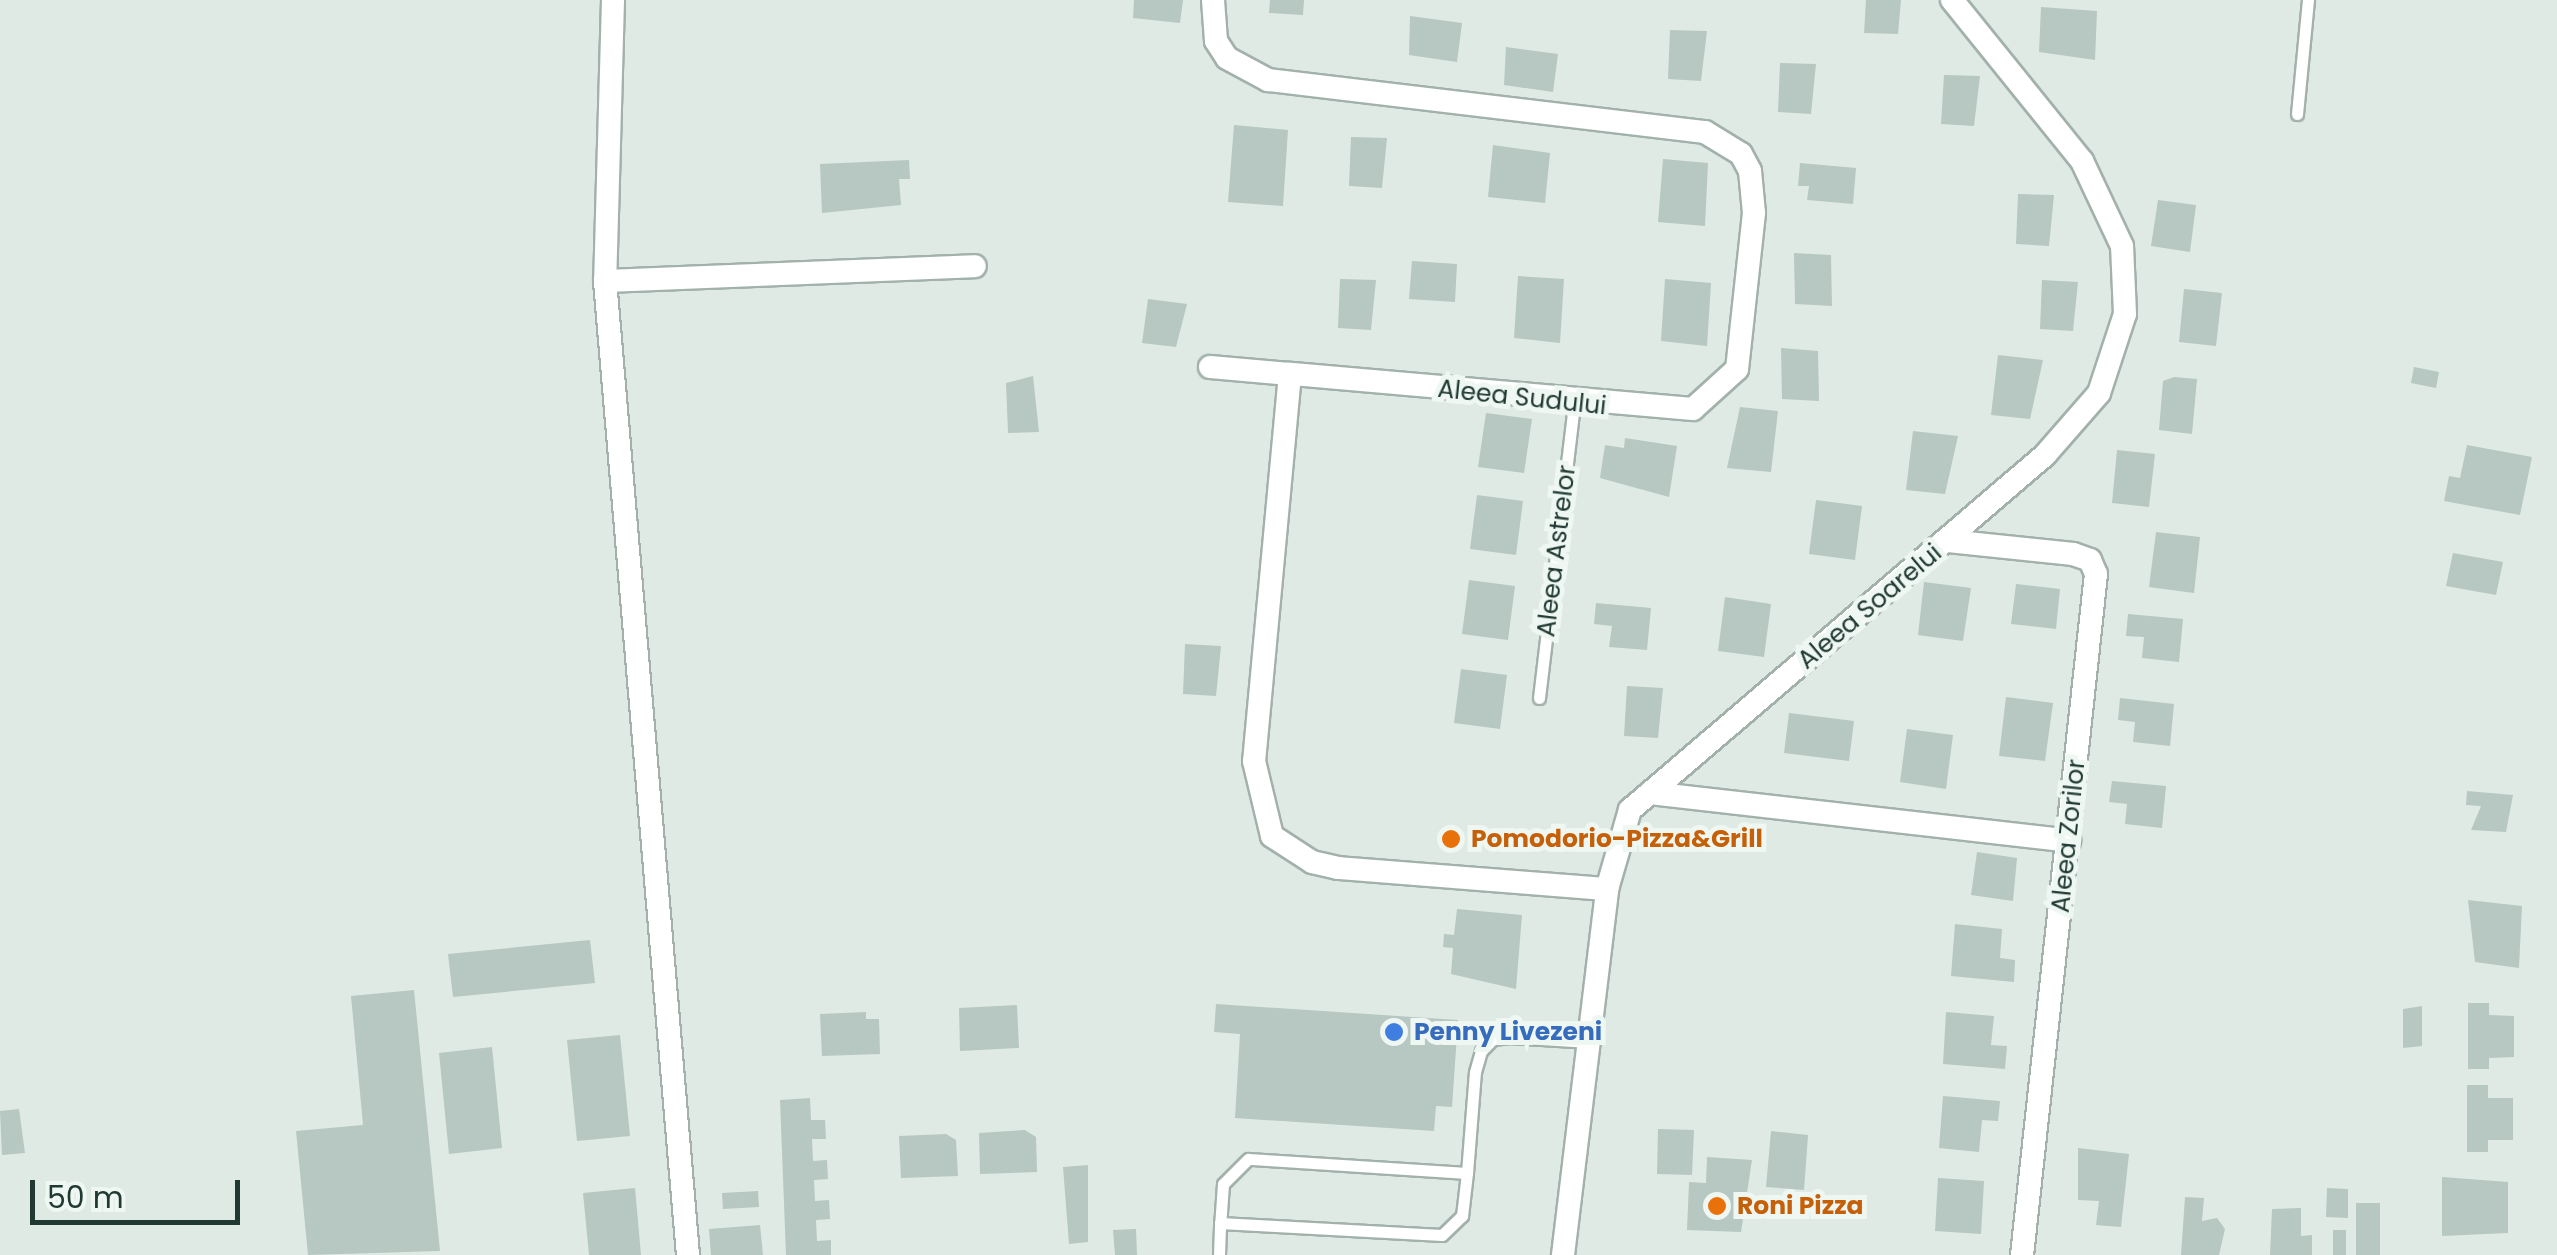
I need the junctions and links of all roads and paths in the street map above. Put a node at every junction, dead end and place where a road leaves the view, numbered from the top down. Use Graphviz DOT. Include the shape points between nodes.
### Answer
graph roads {
  1 [pos="614,0"];
  2 [pos="1212,0"];
  3 [pos="1952,0"];
  4 [pos="2308,0"];
  5 [pos="2297,114"];
  6 [pos="974,266"];
  7 [pos="604,282"];
  8 [pos="1210,367"];
  9 [pos="1290,374"];
  10 [pos="1574,404"];
  11 [pos="1948,541"];
  12 [pos="1539,698"];
  13 [pos="1650,793"];
  14 [pos="2069,841"];
  15 [pos="1606,889"];
  16 [pos="1589,1042"];
  17 [pos="1467,1174"];
  18 [pos="1220,1222"];
  19 [pos="688,1255"];
  20 [pos="1219,1255"];
  21 [pos="1563,1255"];
  22 [pos="2022,1255"];
  1 -- 7 [label="street"];
  2 -- 10 [label="street, Aleea Sudului" via="1222,50 1243,72 1268,80 1705,132 1741,154 1755,190 1754,212 1737,369 1726,387 1694,409 1671,413"];
  3 -- 11 [label="street, Aleea Soarelui" via="2082,161 2122,246 2125,314 2099,394 2045,455"];
  4 -- 5 [label="lane"];
  6 -- 7 [label="street"];
  7 -- 19 [label="street"];
  8 -- 9 [label="street, Aleea Sudului"];
  9 -- 10 [label="street, Aleea Sudului"];
  9 -- 15 [label="street" via="1254,761 1272,836 1312,862 1338,868"];
  10 -- 12 [label="lane, Aleea Astrelor"];
  11 -- 13 [label="street, Aleea Soarelui"];
  11 -- 14 [label="street, Aleea Zorilor" via="2074,554 2090,560 2096,574"];
  13 -- 14 [label="street"];
  13 -- 15 [label="street, Aleea Soarelui" via="1617,836"];
  14 -- 22 [label="street, Aleea Zorilor"];
  15 -- 16 [label="street, Aleea Soarelui"];
  16 -- 17 [label="lane" via="1492,1039 1475,1072"];
  16 -- 21 [label="street, Aleea Soarelui"];
  17 -- 18 [label="lane" via="1248,1159 1223,1184"];
  17 -- 18 [label="lane" via="1457,1228 1442,1236"];
  18 -- 20 [label="lane"];
}
